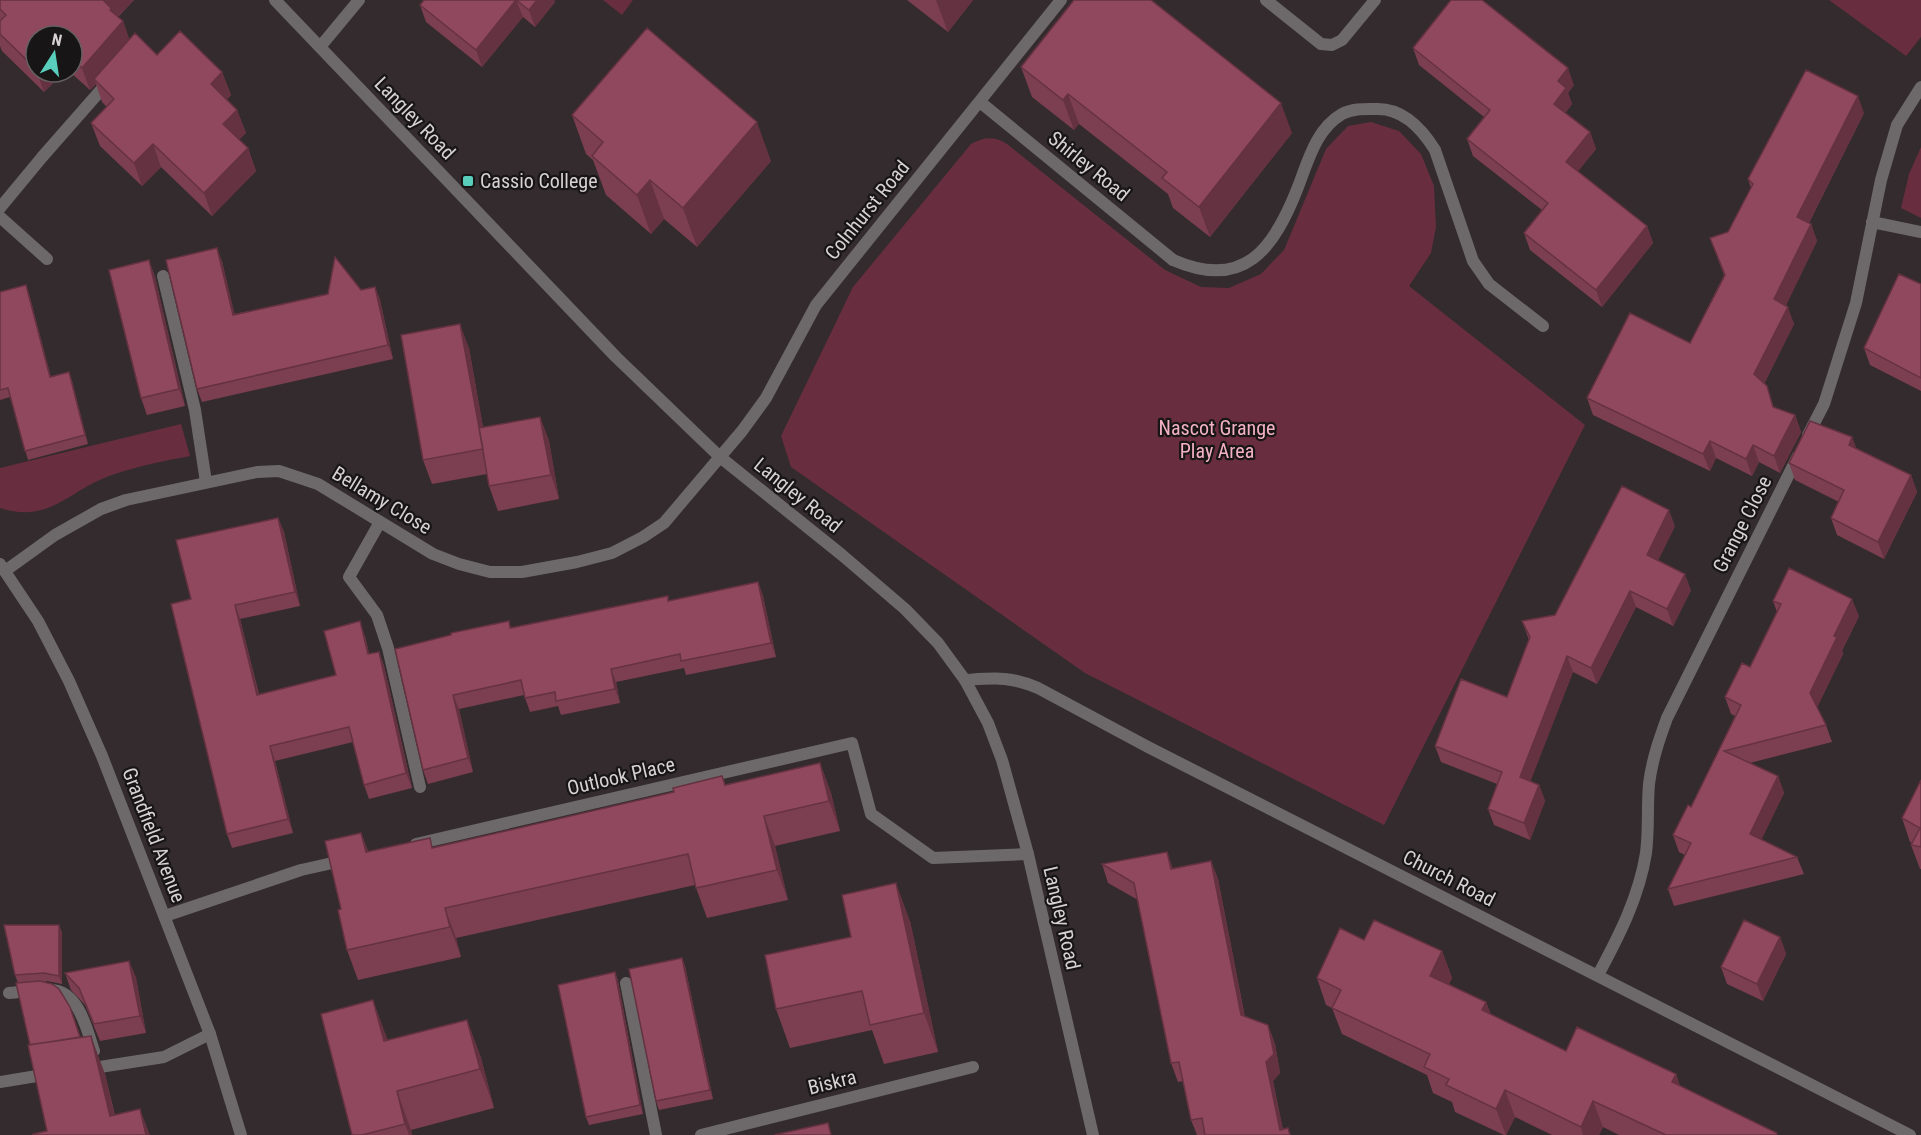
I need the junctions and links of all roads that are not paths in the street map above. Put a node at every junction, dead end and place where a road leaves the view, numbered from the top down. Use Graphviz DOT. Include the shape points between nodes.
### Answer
graph roads {
  1 [pos="275,0"];
  2 [pos="359,0"];
  3 [pos="1061,0"];
  4 [pos="1266,0"];
  5 [pos="1375,0"];
  6 [pos="320,47"];
  7 [pos="114,76"];
  8 [pos="1921,87"];
  9 [pos="980,102"];
  10 [pos="0,208"];
  11 [pos="0,217"];
  12 [pos="1872,222"];
  13 [pos="1921,232"];
  14 [pos="47,259"];
  15 [pos="163,276"];
  16 [pos="1543,326"];
  17 [pos="720,457"];
  18 [pos="206,482"];
  19 [pos="380,522"];
  20 [pos="3,568"];
  21 [pos="965,680"];
  22 [pos="420,787"];
  23 [pos="405,846"];
  24 [pos="1028,854"];
  25 [pos="359,857"];
  26 [pos="165,916"];
  27 [pos="1598,975"];
  28 [pos="626,982"];
  29 [pos="9,993"];
  30 [pos="210,1034"];
  31 [pos="973,1066"];
  32 [pos="99,1067"];
  33 [pos="78,1070"];
  34 [pos="58,1073"];
  35 [pos="0,1082"];
  36 [pos="241,1135"];
  37 [pos="656,1135"];
  38 [pos="701,1135"];
  39 [pos="1093,1135"];
  40 [pos="1910,1135"];
  1 -- 6 [label="street, Langley Road"];
  2 -- 6 [label="street"];
  3 -- 9 [label="street, Colnhurst Road"];
  4 -- 5 [label="street" via="1321,44 1332,45 1342,40"];
  6 -- 17 [label="street, Langley Road" via="616,357"];
  7 -- 10 [label="street"];
  8 -- 12 [label="street, Grange Close" via="1897,125"];
  9 -- 16 [label="street, Shirley Road" via="1173,260 1211,271 1231,270 1265,249 1297,190 1311,150 1342,114 1357,109 1384,109 1401,115 1415,124 1435,150 1473,261 1489,284"];
  9 -- 17 [label="street, Colnhurst Road" via="816,305 766,398"];
  11 -- 14 [label="street"];
  12 -- 13 [label="street"];
  12 -- 27 [label="street, Grange Close" via="1856,303 1824,405 1655,749 1646,852 1639,884 1622,931"];
  15 -- 18 [label="street" via="195,410"];
  17 -- 19 [label="street, Bellamy Close" via="663,523 612,553 577,562 522,572 490,572 433,554"];
  17 -- 21 [label="street, Langley Road" via="905,609 938,643"];
  18 -- 19 [label="street, Bellamy Close" via="257,472 285,472 337,494"];
  18 -- 20 [label="street, Bellamy Close" via="101,509"];
  19 -- 22 [label="street" via="349,577 377,615"];
  20 -- 26 [label="street, Grandfield Avenue" via="38,621 69,681"];
  21 -- 24 [label="street, Langley Road" via="1002,760"];
  21 -- 27 [label="street, Church Road" via="1006,678 1038,688"];
  23 -- 24 [label="street, Outlook Place" via="852,743 872,814 933,858"];
  24 -- 39 [label="street, Langley Road"];
  25 -- 26 [label="street" via="301,870"];
  26 -- 30 [label="street, Grandfield Avenue"];
  27 -- 40 [label="street, Church Road"];
  28 -- 37 [label="street"];
  29 -- 32 [label="street" via="53,990 65,994 79,1009"];
  30 -- 32 [label="street" via="164,1057"];
  30 -- 36 [label="street, Grandfield Avenue"];
  31 -- 38 [label="street, Biskra"];
  32 -- 33 [label="street"];
  34 -- 35 [label="street"];
}
